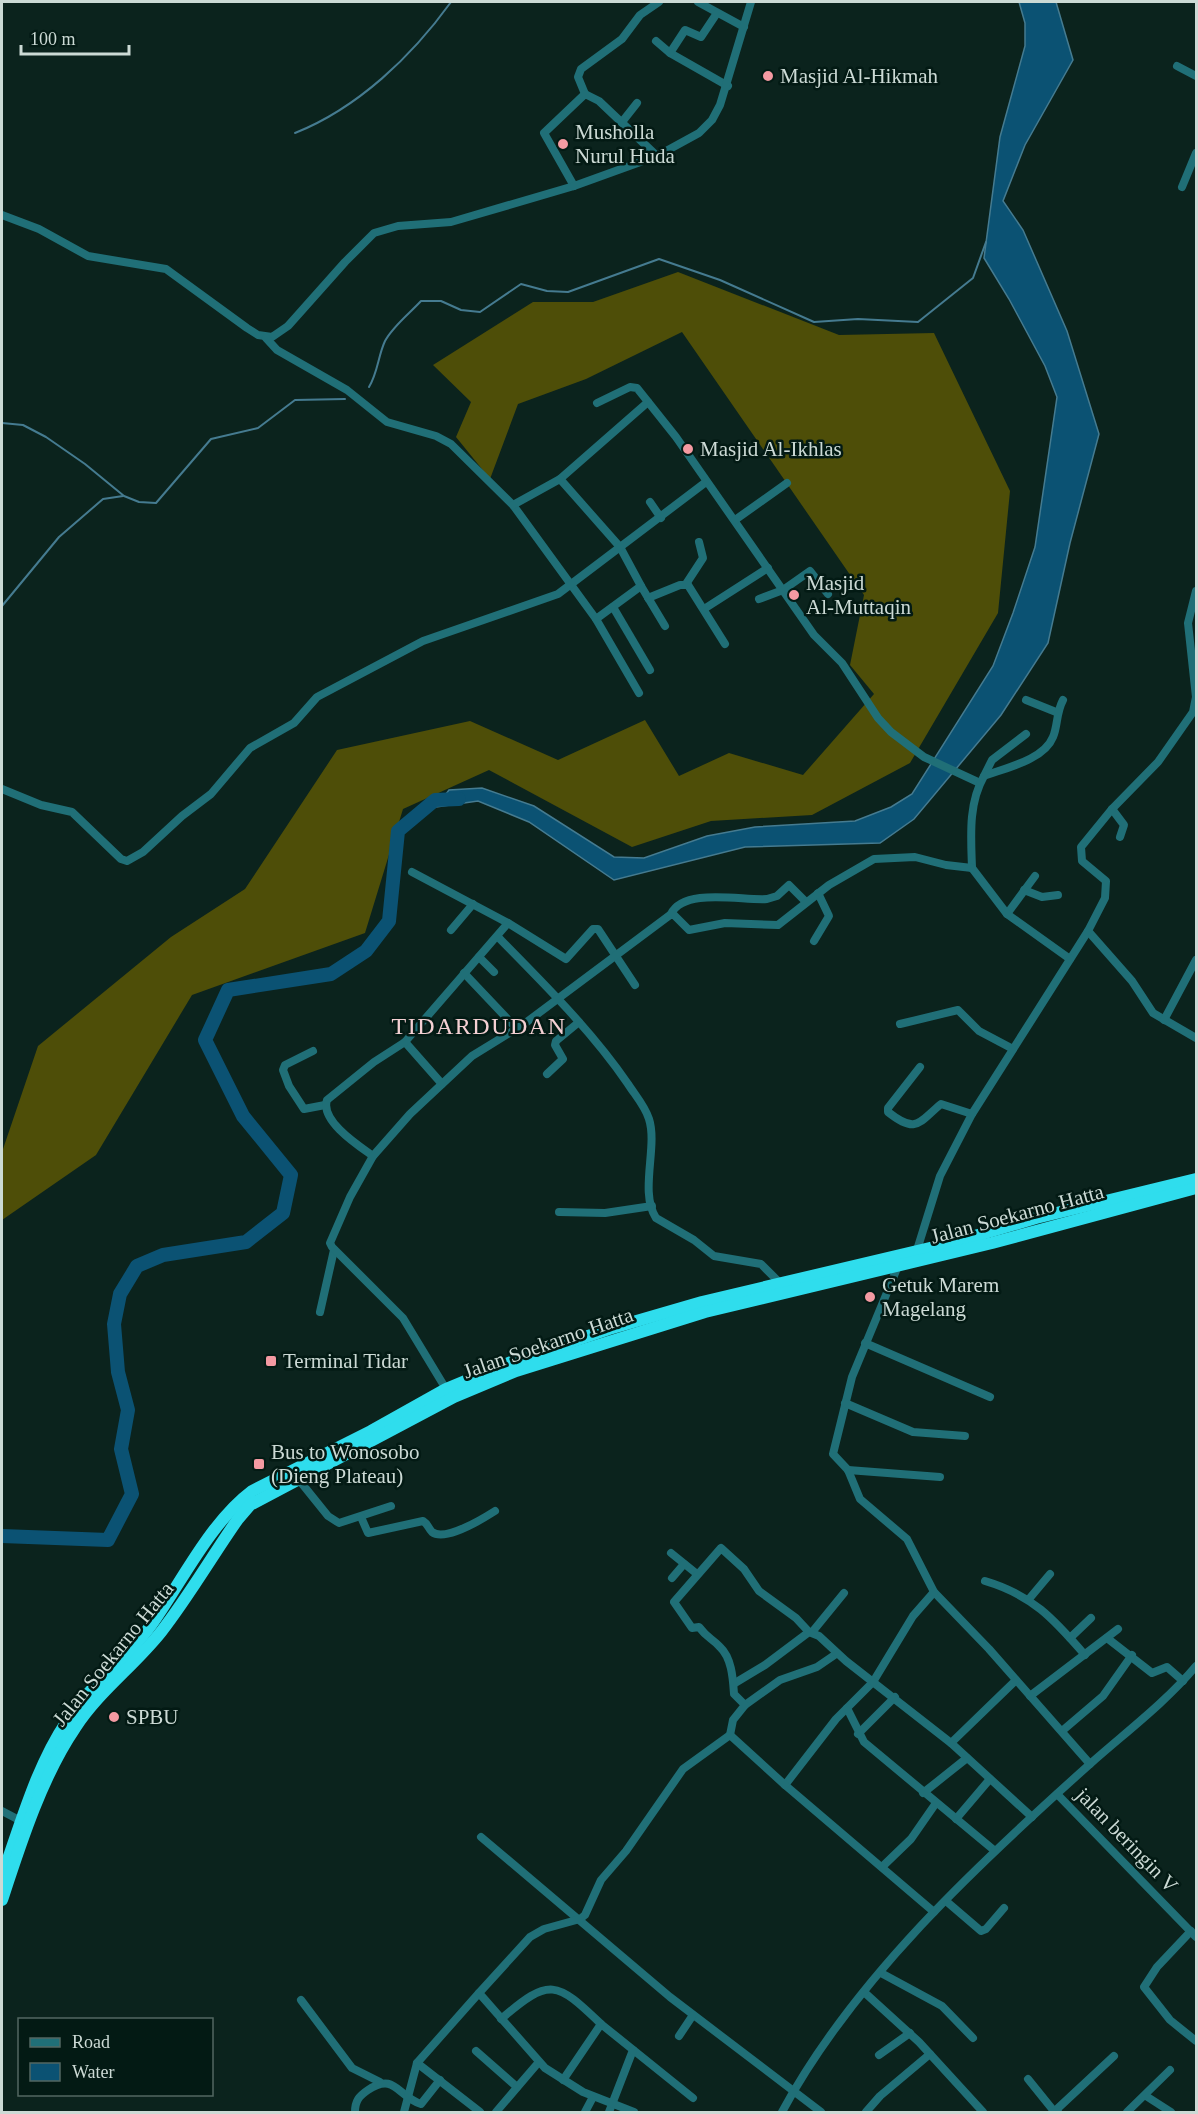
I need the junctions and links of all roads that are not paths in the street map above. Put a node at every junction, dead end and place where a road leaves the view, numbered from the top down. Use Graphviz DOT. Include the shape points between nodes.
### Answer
graph roads {
  1 [pos="659,2"];
  2 [pos="698,2"];
  3 [pos="751,2"];
  4 [pos="717,13"];
  5 [pos="744,27"];
  6 [pos="656,41"];
  7 [pos="670,53"];
  8 [pos="1177,66"];
  9 [pos="1197,76"];
  10 [pos="728,86"];
  11 [pos="585,94"];
  12 [pos="637,104"];
  13 [pos="622,122"];
  14 [pos="1197,153"];
  15 [pos="657,156"];
  16 [pos="574,186"];
  17 [pos="1182,187"];
  18 [pos="2,215"];
  19 [pos="266,338"];
  20 [pos="648,402"];
  21 [pos="597,403"];
  22 [pos="560,479"];
  23 [pos="706,482"];
  24 [pos="787,483"];
  25 [pos="650,502"];
  26 [pos="513,505"];
  27 [pos="661,518"];
  28 [pos="735,520"];
  29 [pos="699,542"];
  30 [pos="620,547"];
  31 [pos="768,568"];
  32 [pos="686,584"];
  33 [pos="569,585"];
  34 [pos="641,586"];
  35 [pos="783,590"];
  36 [pos="1197,591"];
  37 [pos="828,594"];
  38 [pos="648,598"];
  39 [pos="759,599"];
  40 [pos="613,607"];
  41 [pos="704,609"];
  42 [pos="596,619"];
  43 [pos="665,626"];
  44 [pos="725,644"];
  45 [pos="650,670"];
  46 [pos="639,693"];
  47 [pos="1026,700"];
  48 [pos="1062,700"];
  49 [pos="1056,712"];
  50 [pos="1193,719"];
  51 [pos="1026,734"];
  52 [pos="982,780"];
  53 [pos="2,789"];
  54 [pos="1112,810"];
  55 [pos="1120,837"];
  56 [pos="972,868"];
  57 [pos="412,872"];
  58 [pos="1035,876"];
  59 [pos="1024,890"];
  60 [pos="818,893"];
  61 [pos="1058,895"];
  62 [pos="806,902"];
  63 [pos="473,904"];
  64 [pos="671,914"];
  65 [pos="1007,914"];
  66 [pos="508,923"];
  67 [pos="451,930"];
  68 [pos="1089,932"];
  69 [pos="498,937"];
  70 [pos="814,941"];
  71 [pos="616,954"];
  72 [pos="479,957"];
  73 [pos="1070,959"];
  74 [pos="1197,960"];
  75 [pos="494,972"];
  76 [pos="464,973"];
  77 [pos="635,985"];
  78 [pos="556,999"];
  79 [pos="1164,1020"];
  80 [pos="579,1022"];
  81 [pos="900,1024"];
  82 [pos="517,1029"];
  83 [pos="1197,1038"];
  84 [pos="405,1042"];
  85 [pos="1014,1049"];
  86 [pos="313,1051"];
  87 [pos="920,1067"];
  88 [pos="547,1074"];
  89 [pos="442,1084"];
  90 [pos="326,1106"];
  91 [pos="972,1114"];
  92 [pos="373,1156"];
  93 [pos="1197,1179"];
  94 [pos="1197,1188"];
  95 [pos="652,1206"];
  96 [pos="559,1212"];
  97 [pos="1003,1234"];
  98 [pos="334,1250"];
  99 [pos="917,1250"];
  100 [pos="898,1266"];
  101 [pos="781,1284"];
  102 [pos="320,1312"];
  103 [pos="865,1343"];
  104 [pos="447,1389"];
  105 [pos="990,1397"];
  106 [pos="845,1403"];
  107 [pos="965,1436"];
  108 [pos="848,1470"];
  109 [pos="940,1477"];
  110 [pos="299,1480"];
  111 [pos="255,1496"];
  112 [pos="391,1506"];
  113 [pos="495,1511"];
  114 [pos="361,1517"];
  115 [pos="671,1553"];
  116 [pos="684,1564"];
  117 [pos="1050,1574"];
  118 [pos="697,1575"];
  119 [pos="672,1578"];
  120 [pos="984,1581"];
  121 [pos="934,1592"];
  122 [pos="844,1593"];
  123 [pos="666,1594"];
  124 [pos="1029,1599"];
  125 [pos="674,1602"];
  126 [pos="1091,1618"];
  127 [pos="1118,1629"];
  128 [pos="811,1632"];
  129 [pos="1070,1638"];
  130 [pos="1107,1638"];
  131 [pos="837,1654"];
  132 [pos="1085,1654"];
  133 [pos="1132,1654"];
  134 [pos="1197,1666"];
  135 [pos="1016,1680"];
  136 [pos="1184,1681"];
  137 [pos="873,1682"];
  138 [pos="735,1683"];
  139 [pos="1030,1696"];
  140 [pos="895,1697"];
  141 [pos="744,1705"];
  142 [pos="847,1708"];
  143 [pos="1062,1731"];
  144 [pos="858,1734"];
  145 [pos="730,1735"];
  146 [pos="951,1743"];
  147 [pos="967,1758"];
  148 [pos="1090,1764"];
  149 [pos="990,1779"];
  150 [pos="785,1785"];
  151 [pos="923,1793"];
  152 [pos="1057,1794"];
  153 [pos="936,1803"];
  154 [pos="2,1811"];
  155 [pos="1032,1817"];
  156 [pos="956,1819"];
  157 [pos="21,1821"];
  158 [pos="481,1837"];
  159 [pos="995,1851"];
  160 [pos="883,1866"];
  161 [pos="7,1868"];
  162 [pos="2,1900"];
  163 [pos="946,1900"];
  164 [pos="1004,1908"];
  165 [pos="934,1912"];
  166 [pos="2,1913"];
  167 [pos="580,1919"];
  168 [pos="1194,1934"];
  169 [pos="881,1973"];
  170 [pos="864,1992"];
  171 [pos="479,1993"];
  172 [pos="301,2000"];
  173 [pos="693,2015"];
  174 [pos="501,2019"];
  175 [pos="601,2024"];
  176 [pos="910,2033"];
  177 [pos="679,2036"];
  178 [pos="973,2038"];
  179 [pos="1197,2041"];
  180 [pos="633,2050"];
  181 [pos="476,2051"];
  182 [pos="930,2054"];
  183 [pos="879,2055"];
  184 [pos="1114,2056"];
  185 [pos="417,2063"];
  186 [pos="538,2063"];
  187 [pos="1170,2070"];
  188 [pos="1028,2079"];
  189 [pos="440,2080"];
  190 [pos="563,2080"];
  191 [pos="380,2082"];
  192 [pos="517,2087"];
  193 [pos="793,2091"];
  194 [pos="407,2096"];
  195 [pos="1146,2096"];
  196 [pos="593,2097"];
  197 [pos="693,2098"];
  198 [pos="611,2108"];
  199 [pos="981,2109"];
  200 [pos="1057,2111"];
  201 [pos="355,2112"];
  202 [pos="404,2112"];
  203 [pos="480,2112"];
  204 [pos="496,2112"];
  205 [pos="585,2112"];
  206 [pos="634,2112"];
  207 [pos="782,2112"];
  208 [pos="821,2112"];
  209 [pos="866,2112"];
  210 [pos="969,2112"];
  211 [pos="1127,2112"];
  212 [pos="1171,2112"];
  1 -- 11 [label="street" via="640,15 622,39 581,69 578,77"];
  2 -- 4 [label="street"];
  3 -- 5 [label="street"];
  4 -- 5 [label="street"];
  4 -- 7 [label="street" via="700,38 685,30"];
  5 -- 10 [label="street"];
  6 -- 7 [label="street"];
  7 -- 10 [label="street"];
  8 -- 9 [label="street"];
  10 -- 15 [label="street" via="708,125 683,144"];
  11 -- 13 [label="street"];
  11 -- 16 [label="street" via="544,133"];
  12 -- 13 [label="street"];
  13 -- 15 [label="street"];
  14 -- 17 [label="street"];
  15 -- 16 [label="street"];
  16 -- 19 [label="street" via="451,222 398,226 374,234 288,326"];
  18 -- 19 [label="street" via="88,256 166,269"];
  19 -- 26 [label="street" via="277,350 347,390 387,422 451,444"];
  20 -- 21 [label="street" via="632,387"];
  20 -- 22 [label="street"];
  20 -- 23 [label="street"];
  22 -- 26 [label="street"];
  22 -- 30 [label="street"];
  23 -- 27 [label="street"];
  23 -- 28 [label="street"];
  24 -- 28 [label="street"];
  25 -- 27 [label="street"];
  26 -- 33 [label="street"];
  27 -- 30 [label="street"];
  28 -- 31 [label="street"];
  29 -- 32 [label="street" via="704,558"];
  30 -- 33 [label="street"];
  30 -- 34 [label="street"];
  31 -- 35 [label="street"];
  31 -- 41 [label="street"];
  32 -- 38 [label="street"];
  32 -- 41 [label="street"];
  33 -- 42 [label="street"];
  33 -- 53 [label="street" via="551,597 423,641 317,697 294,723 250,748 211,794 143,852 126,861 72,812 41,805"];
  34 -- 38 [label="street"];
  34 -- 40 [label="street"];
  35 -- 37 [label="street" via="811,571"];
  35 -- 39 [label="street"];
  35 -- 52 [label="street" via="891,732 958,774"];
  36 -- 50 [label="street" via="1188,623 1196,697"];
  38 -- 43 [label="street"];
  40 -- 42 [label="street"];
  40 -- 45 [label="street"];
  41 -- 44 [label="street"];
  42 -- 46 [label="street"];
  47 -- 49 [label="street"];
  48 -- 49 [label="street"];
  49 -- 52 [label="street" via="1054,735 1047,749"];
  50 -- 54 [label="street"];
  51 -- 52 [label="street" via="992,760"];
  52 -- 56 [label="street" via="970,830"];
  54 -- 55 [label="street" via="1124,825"];
  54 -- 68 [label="street" via="1080,850 1082,861 1106,883 1105,898"];
  56 -- 60 [label="street" via="915,857 878,859"];
  56 -- 65 [label="street"];
  57 -- 63 [label="street"];
  58 -- 59 [label="street"];
  59 -- 61 [label="street" via="1040,896"];
  59 -- 65 [label="street"];
  60 -- 62 [label="street"];
  60 -- 70 [label="street" via="829,916"];
  62 -- 64 [label="street" via="781,924 773,926 725,923 689,930"];
  62 -- 64 [label="street" via="789,885 767,899 698,898"];
  63 -- 66 [label="street"];
  63 -- 67 [label="street"];
  64 -- 71 [label="street"];
  65 -- 73 [label="street"];
  66 -- 69 [label="street"];
  66 -- 71 [label="street" via="566,959 596,928"];
  68 -- 73 [label="street"];
  68 -- 79 [label="street" via="1152,1012"];
  69 -- 72 [label="street"];
  69 -- 78 [label="street"];
  71 -- 77 [label="street"];
  71 -- 78 [label="street"];
  72 -- 75 [label="street"];
  72 -- 76 [label="street"];
  73 -- 85 [label="street"];
  74 -- 79 [label="street"];
  76 -- 82 [label="street"];
  76 -- 84 [label="street"];
  78 -- 80 [label="street"];
  78 -- 82 [label="street"];
  79 -- 83 [label="street"];
  80 -- 88 [label="street" via="556,1042 563,1059"];
  80 -- 95 [label="street" via="617,1068 649,1119"];
  81 -- 85 [label="street" via="958,1010 979,1031"];
  82 -- 89 [label="street" via="472,1056"];
  84 -- 89 [label="street"];
  84 -- 90 [label="street" via="343,1085"];
  85 -- 91 [label="street"];
  86 -- 90 [label="street" via="285,1065 283,1070 304,1109"];
  87 -- 91 [label="street" via="888,1112 917,1125 941,1104"];
  89 -- 92 [label="street"];
  90 -- 92 [label="street" via="339,1129"];
  91 -- 99 [label="street" via="940,1176"];
  92 -- 98 [label="street" via="335,1228 330,1243"];
  93 -- 97 [label="highway, Jalan Soekarno Hatta" via="1036,1218"];
  94 -- 97 [label="highway, Jalan Soekarno Hatta"];
  95 -- 96 [label="street" via="605,1213"];
  95 -- 101 [label="street" via="653,1215 662,1224 694,1240 710,1254 758,1262"];
  97 -- 99 [label="highway, Jalan Soekarno Hatta"];
  97 -- 100 [label="highway, Jalan Soekarno Hatta"];
  98 -- 102 [label="street"];
  98 -- 104 [label="street" via="403,1318"];
  99 -- 101 [label="highway, Jalan Soekarno Hatta"];
  100 -- 103 [label="street"];
  100 -- 110 [label="highway, Jalan Soekarno Hatta" via="658,1325 516,1371 462,1394"];
  101 -- 104 [label="highway, Jalan Soekarno Hatta" via="609,1329"];
  103 -- 105 [label="street"];
  103 -- 106 [label="street"];
  104 -- 111 [label="highway, Jalan Soekarno Hatta"];
  106 -- 107 [label="street" via="913,1432"];
  106 -- 108 [label="street" via="832,1452"];
  108 -- 109 [label="street"];
  108 -- 121 [label="street" via="860,1499 907,1539"];
  110 -- 111 [label="highway, Jalan Soekarno Hatta"];
  110 -- 114 [label="street" via="332,1519 341,1523"];
  111 -- 157 [label="highway, Jalan Soekarno Hatta" via="238,1504 204,1546 154,1621 90,1689 67,1720"];
  111 -- 161 [label="highway, Jalan Soekarno Hatta" via="161,1632 105,1690 75,1728"];
  112 -- 114 [label="street"];
  113 -- 114 [label="street" via="466,1528 437,1533 423,1521 368,1533"];
  115 -- 116 [label="street"];
  116 -- 118 [label="street"];
  116 -- 119 [label="street"];
  117 -- 124 [label="street"];
  118 -- 125 [label="street"];
  118 -- 128 [label="street" via="720,1547 744,1569 759,1591"];
  120 -- 124 [label="street"];
  121 -- 135 [label="street"];
  121 -- 137 [label="street" via="913,1616"];
  122 -- 128 [label="street"];
  123 -- 125 [label="street"];
  124 -- 129 [label="street"];
  125 -- 138 [label="street" via="692,1628 699,1626 709,1641 722,1649"];
  126 -- 129 [label="street"];
  127 -- 130 [label="street"];
  128 -- 131 [label="street"];
  128 -- 138 [label="street"];
  129 -- 132 [label="street"];
  130 -- 132 [label="street"];
  130 -- 133 [label="street"];
  131 -- 137 [label="street"];
  131 -- 141 [label="street" via="817,1667 780,1680"];
  132 -- 139 [label="street"];
  133 -- 136 [label="street" via="1152,1673 1167,1668"];
  133 -- 143 [label="street" via="1103,1696"];
  134 -- 136 [label="street"];
  135 -- 139 [label="street"];
  135 -- 146 [label="street"];
  136 -- 148 [label="street"];
  137 -- 140 [label="street"];
  137 -- 142 [label="street"];
  138 -- 141 [label="street" via="734,1694"];
  139 -- 143 [label="street"];
  140 -- 144 [label="street"];
  140 -- 146 [label="street"];
  141 -- 145 [label="street" via="733,1720"];
  142 -- 144 [label="street"];
  142 -- 150 [label="street"];
  143 -- 148 [label="street"];
  144 -- 151 [label="street"];
  145 -- 150 [label="street"];
  145 -- 167 [label="street" via="683,1769 627,1851 601,1880 590,1910"];
  146 -- 147 [label="street"];
  147 -- 149 [label="street"];
  147 -- 151 [label="street"];
  148 -- 152 [label="street"];
  149 -- 155 [label="street"];
  149 -- 156 [label="street"];
  150 -- 160 [label="street"];
  151 -- 153 [label="street"];
  152 -- 155 [label="street"];
  152 -- 168 [label="street, jalan beringin V"];
  153 -- 156 [label="street"];
  153 -- 160 [label="street" via="911,1839"];
  154 -- 157 [label="street"];
  155 -- 159 [label="street"];
  156 -- 159 [label="street"];
  157 -- 161 [label="highway, Jalan Soekarno Hatta"];
  158 -- 167 [label="street"];
  159 -- 163 [label="street"];
  160 -- 165 [label="street"];
  161 -- 162 [label="highway, Jalan Soekarno Hatta"];
  161 -- 166 [label="highway"];
  163 -- 164 [label="street" via="981,1931"];
  163 -- 165 [label="street"];
  165 -- 169 [label="street"];
  167 -- 171 [label="street" via="534,1933"];
  167 -- 173 [label="street"];
  168 -- 179 [label="street" via="1157,1967 1144,1987 1170,2019"];
  169 -- 170 [label="street"];
  169 -- 178 [label="street" via="942,2006"];
  170 -- 176 [label="street"];
  170 -- 193 [label="street"];
  171 -- 174 [label="street"];
  171 -- 185 [label="street"];
  172 -- 191 [label="street" via="352,2068"];
  173 -- 177 [label="street"];
  173 -- 193 [label="street"];
  174 -- 175 [label="street" via="531,1994 554,1990 572,1996"];
  174 -- 186 [label="street"];
  175 -- 180 [label="street"];
  175 -- 190 [label="street"];
  176 -- 182 [label="street"];
  176 -- 183 [label="street"];
  180 -- 197 [label="street"];
  180 -- 198 [label="street"];
  181 -- 192 [label="street"];
  182 -- 199 [label="street"];
  182 -- 209 [label="street"];
  184 -- 200 [label="street"];
  185 -- 189 [label="street"];
  185 -- 194 [label="street"];
  186 -- 190 [label="street"];
  186 -- 192 [label="street"];
  187 -- 195 [label="street"];
  188 -- 200 [label="street"];
  189 -- 194 [label="street" via="425,2103 418,2104"];
  189 -- 203 [label="street"];
  190 -- 196 [label="street"];
  191 -- 194 [label="street"];
  191 -- 201 [label="street" via="360,2095"];
  192 -- 204 [label="street"];
  193 -- 207 [label="street"];
  193 -- 208 [label="street"];
  194 -- 202 [label="street"];
  195 -- 211 [label="street"];
  195 -- 212 [label="street"];
  196 -- 198 [label="street"];
  196 -- 205 [label="street"];
  198 -- 206 [label="street"];
  199 -- 210 [label="street"];
}
